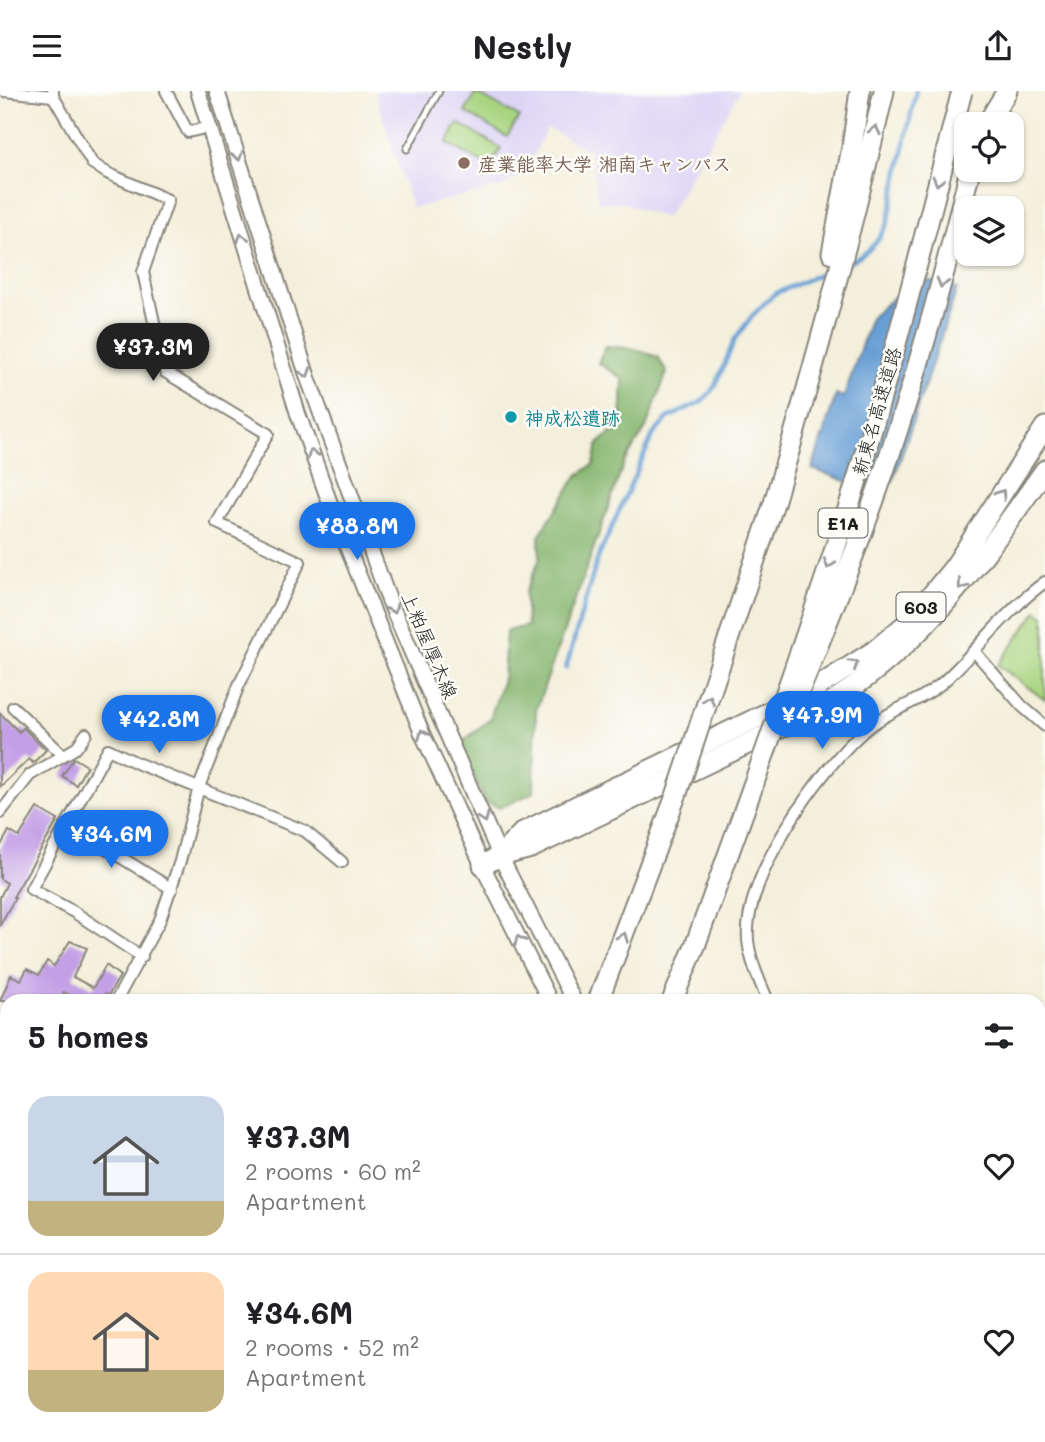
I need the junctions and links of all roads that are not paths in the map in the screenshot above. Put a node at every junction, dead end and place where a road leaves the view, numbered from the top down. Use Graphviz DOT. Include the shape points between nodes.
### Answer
graph roads {
  1 [pos="4,91"];
  2 [pos="166,91"];
  3 [pos="198,91"];
  4 [pos="217,91"];
  5 [pos="439,91"];
  6 [pos="860,91"];
  7 [pos="884,91"];
  8 [pos="962,91"];
  9 [pos="1007,91"];
  10 [pos="53,93"];
  11 [pos="994,112"];
  12 [pos="209,127"];
  13 [pos="407,149"];
  14 [pos="967,182"];
  15 [pos="272,268"];
  16 [pos="253,274"];
  17 [pos="1042,432"];
  18 [pos="1045,470"];
  19 [pos="774,503"];
  20 [pos="1043,587"];
  21 [pos="974,651"];
  22 [pos="13,707"];
  23 [pos="1045,726"];
  24 [pos="754,730"];
  25 [pos="86,734"];
  26 [pos="63,755"];
  27 [pos="199,787"];
  28 [pos="0,813"];
  29 [pos="67,824"];
  30 [pos="491,860"];
  31 [pos="342,862"];
  32 [pos="172,889"];
  33 [pos="695,946"];
  34 [pos="142,957"];
  35 [pos="120,994"];
  36 [pos="547,994"];
  37 [pos="569,994"];
  38 [pos="601,994"];
  39 [pos="675,994"];
  40 [pos="765,994"];
  1 -- 10 [label="street"];
  2 -- 12 [label="street" via="188,132"];
  3 -- 12 [label="main road, 上粕屋厚木線"];
  4 -- 15 [label="main road, 上粕屋厚木線, one-way"];
  5 -- 13 [label="lane"];
  6 -- 19 [label="highway" via="841,212"];
  19 -- 7 [label="highway, one-way" via="823,337"];
  8 -- 33 [label="highway, 新東名高速道路 / E1A, one-way, bridge" via="846,514"];
  9 -- 11 [label="highway"];
  10 -- 27 [label="street" via="92,163 168,200 143,272 164,372 268,434 217,523 300,562 239,685"];
  16 -- 12 [label="main road, 上粕屋厚木線, one-way"];
  14 -- 33 [label="highway, one-way, bridge" via="928,333 882,478"];
  15 -- 16 [label="street"];
  15 -- 30 [label="main road, 上粕屋厚木線, one-way" via="389,600"];
  30 -- 16 [label="main road, 上粕屋厚木線, one-way" via="422,733 332,509"];
  24 -- 17 [label="highway, 603, one-way" via="874,651 912,619 955,566"];
  18 -- 24 [label="highway, 603, one-way" via="964,584 894,657 843,695"];
  38 -- 19 [label="highway, one-way, bridge" via="677,793"];
  20 -- 21 [label="street" via="1010,611"];
  21 -- 23 [label="street"];
  21 -- 40 [label="street" via="924,696 866,729 836,759 792,820 765,871 749,919 748,940"];
  22 -- 26 [label="street"];
  24 -- 30 [label="highway, 603"];
  25 -- 26 [label="street" via="76,748"];
  26 -- 28 [label="street" via="30,775"];
  27 -- 29 [label="street" via="108,749"];
  27 -- 31 [label="street" via="305,831"];
  27 -- 32 [label="street"];
  29 -- 32 [label="street"];
  29 -- 34 [label="street" via="31,889"];
  36 -- 30 [label="main road, 上粕屋厚木線, one-way"];
  30 -- 37 [label="main road, 上粕屋厚木線"];
  32 -- 34 [label="street"];
  33 -- 39 [label="highway, 新東名高速道路 / E1A"];
  34 -- 35 [label="street"];
}
